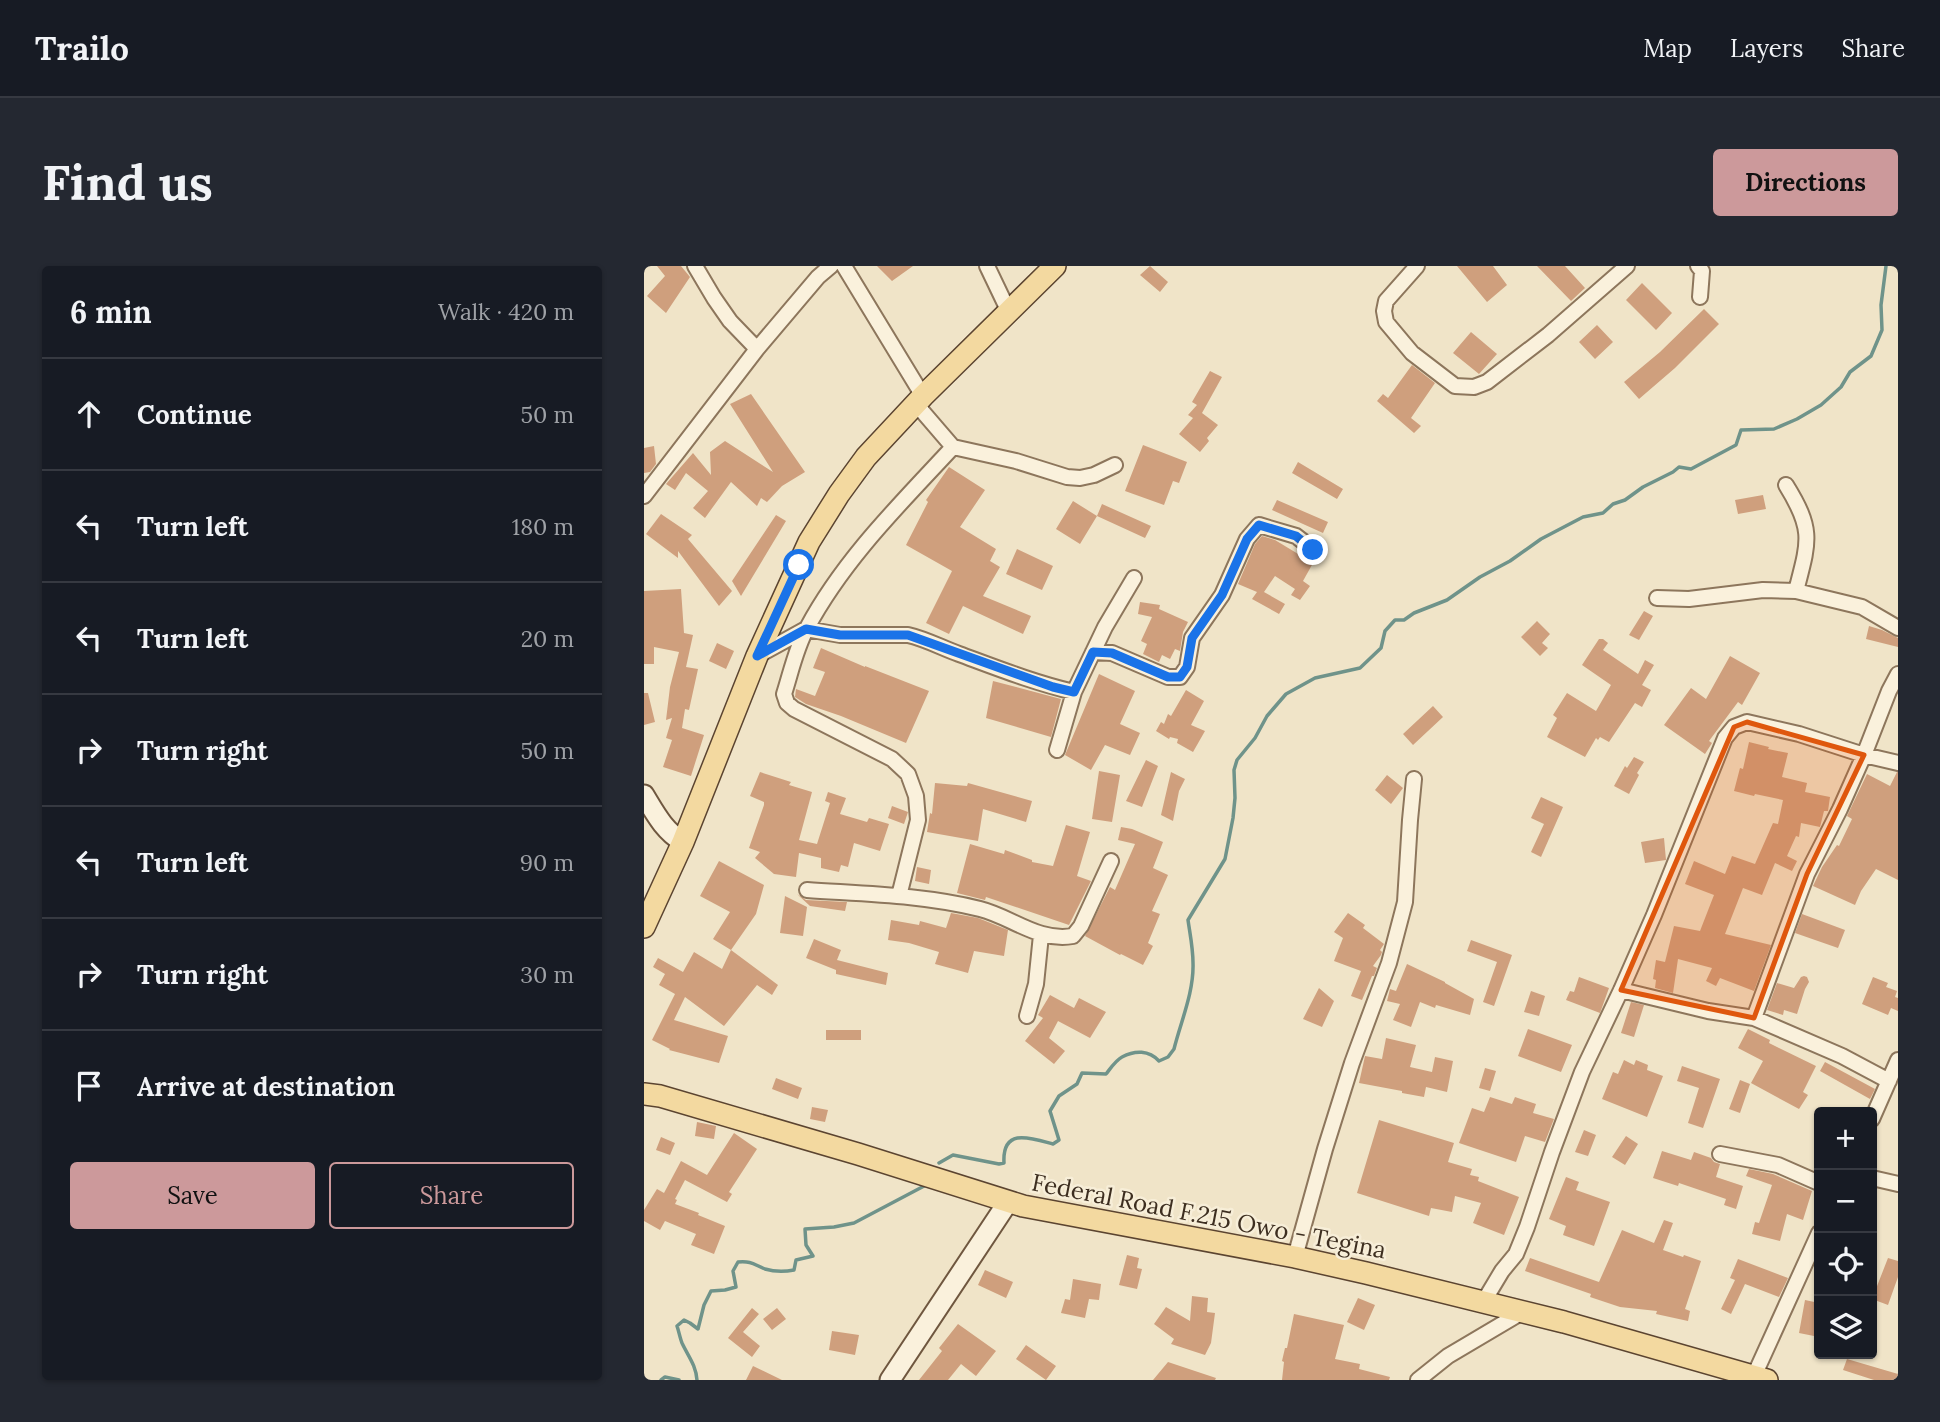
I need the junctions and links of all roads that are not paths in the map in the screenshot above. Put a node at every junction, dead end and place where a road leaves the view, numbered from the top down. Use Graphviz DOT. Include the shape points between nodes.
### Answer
graph roads {
  1 [pos="695,266"];
  2 [pos="831,266"];
  3 [pos="844,266"];
  4 [pos="987,266"];
  5 [pos="1055,266"];
  6 [pos="1417,266"];
  7 [pos="1628,266"];
  8 [pos="1698,266"];
  9 [pos="1700,297"];
  10 [pos="1009,312"];
  11 [pos="757,349"];
  12 [pos="919,400"];
  13 [pos="953,447"];
  14 [pos="1115,465"];
  15 [pos="1786,485"];
  16 [pos="644,496"];
  17 [pos="1313,550"];
  18 [pos="1134,578"];
  19 [pos="1796,591"];
  20 [pos="1657,598"];
  21 [pos="1898,628"];
  22 [pos="806,629"];
  23 [pos="1093,652"];
  24 [pos="757,656"];
  25 [pos="1898,674"];
  26 [pos="1074,692"];
  27 [pos="1057,750"];
  28 [pos="1864,755"];
  29 [pos="1898,763"];
  30 [pos="1414,779"];
  31 [pos="644,795"];
  32 [pos="682,842"];
  33 [pos="1111,861"];
  34 [pos="807,890"];
  35 [pos="899,896"];
  36 [pos="644,927"];
  37 [pos="1041,935"];
  38 [pos="1621,990"];
  39 [pos="1027,1016"];
  40 [pos="1754,1018"];
  41 [pos="1898,1060"];
  42 [pos="1889,1081"];
  43 [pos="649,1092"];
  44 [pos="1877,1108"];
  45 [pos="1720,1154"];
  46 [pos="1877,1179"];
  47 [pos="1814,1181"];
  48 [pos="1898,1184"];
  49 [pos="1008,1202"];
  50 [pos="1814,1245"];
  51 [pos="1295,1257"];
  52 [pos="1484,1301"];
  53 [pos="1524,1311"];
  54 [pos="1760,1378"];
  55 [pos="890,1380"];
  56 [pos="1418,1380"];
  1 -- 11 [label="street" via="730,321"];
  2 -- 11 [label="street"];
  3 -- 12 [label="street"];
  4 -- 10 [label="street"];
  5 -- 10 [label="main road"];
  6 -- 7 [label="street" via="1386,301 1386,322 1412,353 1455,386 1474,387 1527,351"];
  8 -- 9 [label="street" via="1702,271"];
  10 -- 12 [label="main road"];
  11 -- 16 [label="street"];
  12 -- 13 [label="street"];
  12 -- 24 [label="main road" via="839,494 809,542"];
  13 -- 14 [label="street" via="1067,477 1094,475"];
  13 -- 22 [label="street" via="838,576"];
  15 -- 19 [label="street" via="1807,527 1807,548"];
  17 -- 23 [label="street" via="1296,536 1259,525 1247,539 1222,595 1192,638 1187,667 1180,677 1168,677 1112,653"];
  18 -- 23 [label="street"];
  19 -- 20 [label="street"];
  19 -- 21 [label="street" via="1862,607"];
  22 -- 24 [label="street"];
  22 -- 26 [label="street" via="840,635 908,635"];
  22 -- 35 [label="street" via="784,694 787,703 892,759 908,774 916,796 918,820"];
  23 -- 26 [label="street"];
  24 -- 32 [label="main road"];
  25 -- 28 [label="street"];
  26 -- 27 [label="street"];
  28 -- 29 [label="street"];
  28 -- 38 [label="street" via="1747,722 1734,727 1725,738"];
  28 -- 40 [label="street" via="1807,874"];
  30 -- 51 [label="street" via="1405,902 1390,963 1336,1112"];
  31 -- 32 [label="street" via="662,824"];
  32 -- 36 [label="main road"];
  33 -- 37 [label="street" via="1073,936"];
  34 -- 35 [label="street"];
  35 -- 37 [label="street" via="983,909"];
  37 -- 39 [label="street"];
  38 -- 40 [label="street"];
  38 -- 52 [label="street" via="1582,1072 1516,1254"];
  40 -- 42 [label="street"];
  41 -- 42 [label="street"];
  42 -- 44 [label="street"];
  43 -- 49 [label="main road, Federal Road F.215 Owo - Tegina"];
  45 -- 47 [label="street" via="1777,1165"];
  46 -- 48 [label="street"];
  49 -- 51 [label="main road, Federal Road F.215 Owo - Tegina"];
  49 -- 55 [label="street"];
  50 -- 54 [label="street"];
  51 -- 52 [label="main road, Federal Road F.215 Owo - Tegina"];
  52 -- 53 [label="main road, Federal Road F.215 Owo - Tegina"];
  53 -- 54 [label="main road, Federal Road F.215 Owo - Tegina"];
  53 -- 56 [label="street" via="1448,1356"];
}
